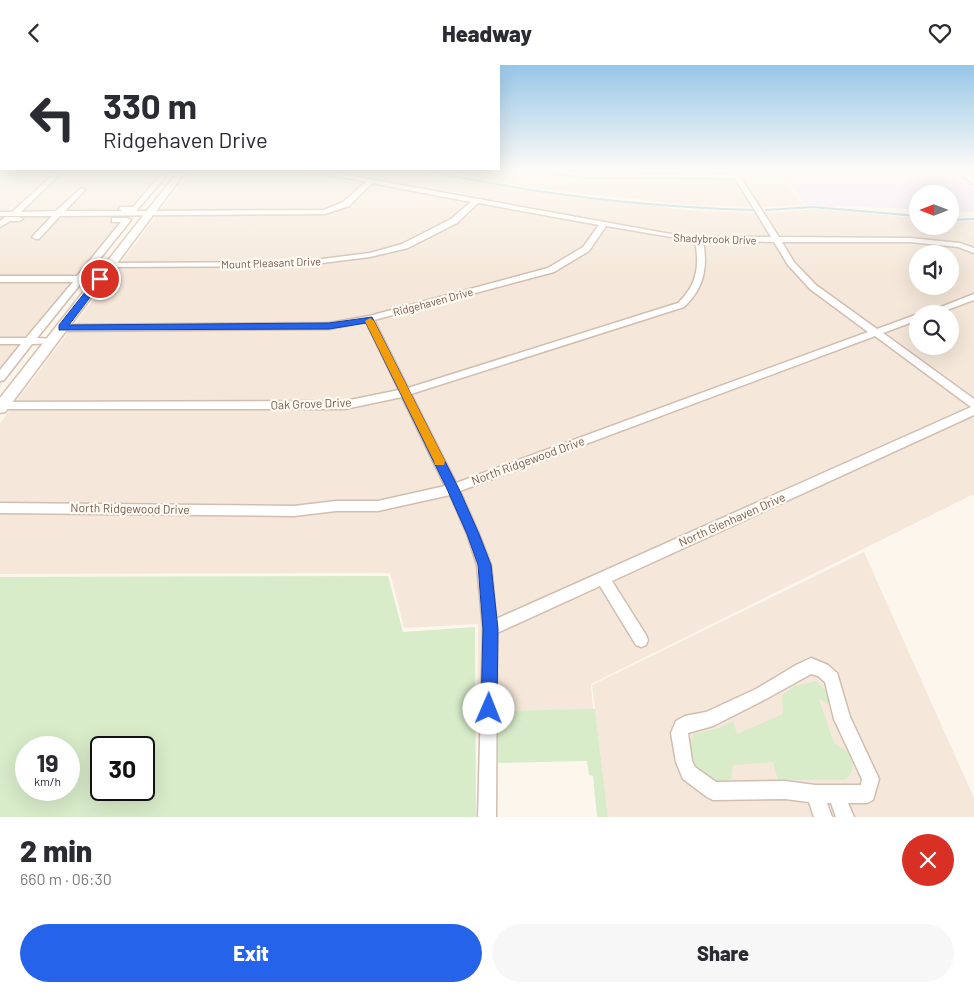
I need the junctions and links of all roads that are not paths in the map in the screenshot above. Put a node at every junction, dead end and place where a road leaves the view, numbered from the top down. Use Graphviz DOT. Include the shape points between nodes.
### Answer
graph roads {
  1 [pos="23,205"];
  2 [pos="67,205"];
  3 [pos="138,205"];
  4 [pos="156,205"];
  5 [pos="343,205"];
  6 [pos="472,205"];
  7 [pos="498,205"];
  8 [pos="755,205"];
  9 [pos="17,211"];
  10 [pos="0,214"];
  11 [pos="59,214"];
  12 [pos="149,214"];
  13 [pos="0,225"];
  14 [pos="603,225"];
  15 [pos="36,237"];
  16 [pos="699,240"];
  17 [pos="778,241"];
  18 [pos="974,251"];
  19 [pos="110,265"];
  20 [pos="0,279"];
  21 [pos="79,279"];
  22 [pos="100,279"];
  23 [pos="974,297"];
  24 [pos="952,305"];
  25 [pos="369,319"];
  26 [pos="909,320"];
  27 [pos="62,328"];
  28 [pos="875,333"];
  29 [pos="0,341"];
  30 [pos="30,341"];
  31 [pos="52,341"];
  32 [pos="0,377"];
  33 [pos="406,392"];
  34 [pos="974,404"];
  35 [pos="1,407"];
  36 [pos="974,410"];
  37 [pos="453,489"];
  38 [pos="0,508"];
  39 [pos="603,579"];
  40 [pos="490,629"];
  41 [pos="641,640"];
  42 [pos="815,794"];
  43 [pos="836,794"];
  44 [pos="487,817"];
  45 [pos="824,817"];
  46 [pos="845,817"];
  1 -- 9 [label="street"];
  2 -- 11 [label="street"];
  3 -- 11 [label="street" via="135,209"];
  4 -- 12 [label="main road"];
  5 -- 12 [label="street" via="325,213"];
  6 -- 19 [label="street, Mount Pleasant Drive" via="454,221 405,246 370,255 298,264"];
  7 -- 14 [label="street, Shadybrook Drive"];
  8 -- 17 [label="street"];
  9 -- 10 [label="street"];
  9 -- 11 [label="street"];
  11 -- 12 [label="street"];
  11 -- 13 [label="street" via="8,219"];
  11 -- 15 [label="street"];
  11 -- 21 [label="street" via="126,220"];
  12 -- 19 [label="main road"];
  14 -- 16 [label="street, Shadybrook Drive"];
  14 -- 25 [label="street, Ridgehaven Drive" via="586,249 551,270"];
  16 -- 17 [label="street, Shadybrook Drive"];
  16 -- 33 [label="street, Oak Grove Drive" via="702,255 698,287 681,305"];
  17 -- 18 [label="street, Shadybrook Drive" via="910,240 953,244"];
  17 -- 28 [label="street" via="791,263 813,287"];
  19 -- 22 [label="main road"];
  20 -- 21 [label="street"];
  21 -- 22 [label="street"];
  21 -- 30 [label="street"];
  22 -- 27 [label="main road"];
  23 -- 24 [label="street"];
  25 -- 27 [label="street, Ridgehaven Drive" via="329,326"];
  25 -- 33 [label="street"];
  26 -- 28 [label="street, North Ridgewood Drive"];
  27 -- 31 [label="main road"];
  28 -- 34 [label="street"];
  28 -- 37 [label="street, North Ridgewood Drive"];
  29 -- 30 [label="street"];
  30 -- 31 [label="street"];
  30 -- 32 [label="street"];
  31 -- 35 [label="main road"];
  33 -- 35 [label="street, Oak Grove Drive" via="345,405"];
  33 -- 37 [label="street"];
  36 -- 39 [label="street, North Glenhaven Drive"];
  37 -- 38 [label="street, North Ridgewood Drive" via="378,507 294,511"];
  37 -- 40 [label="street" via="484,565"];
  39 -- 40 [label="street, North Glenhaven Drive"];
  39 -- 41 [label="street"];
  40 -- 44 [label="street"];
  42 -- 43 [label="street"];
  42 -- 43 [label="street" via="785,790 713,791 689,773 679,733 691,722 707,720 801,670 811,666 823,670 832,678 842,719 871,779 867,794"];
  42 -- 45 [label="street"];
  43 -- 46 [label="street"];
}
